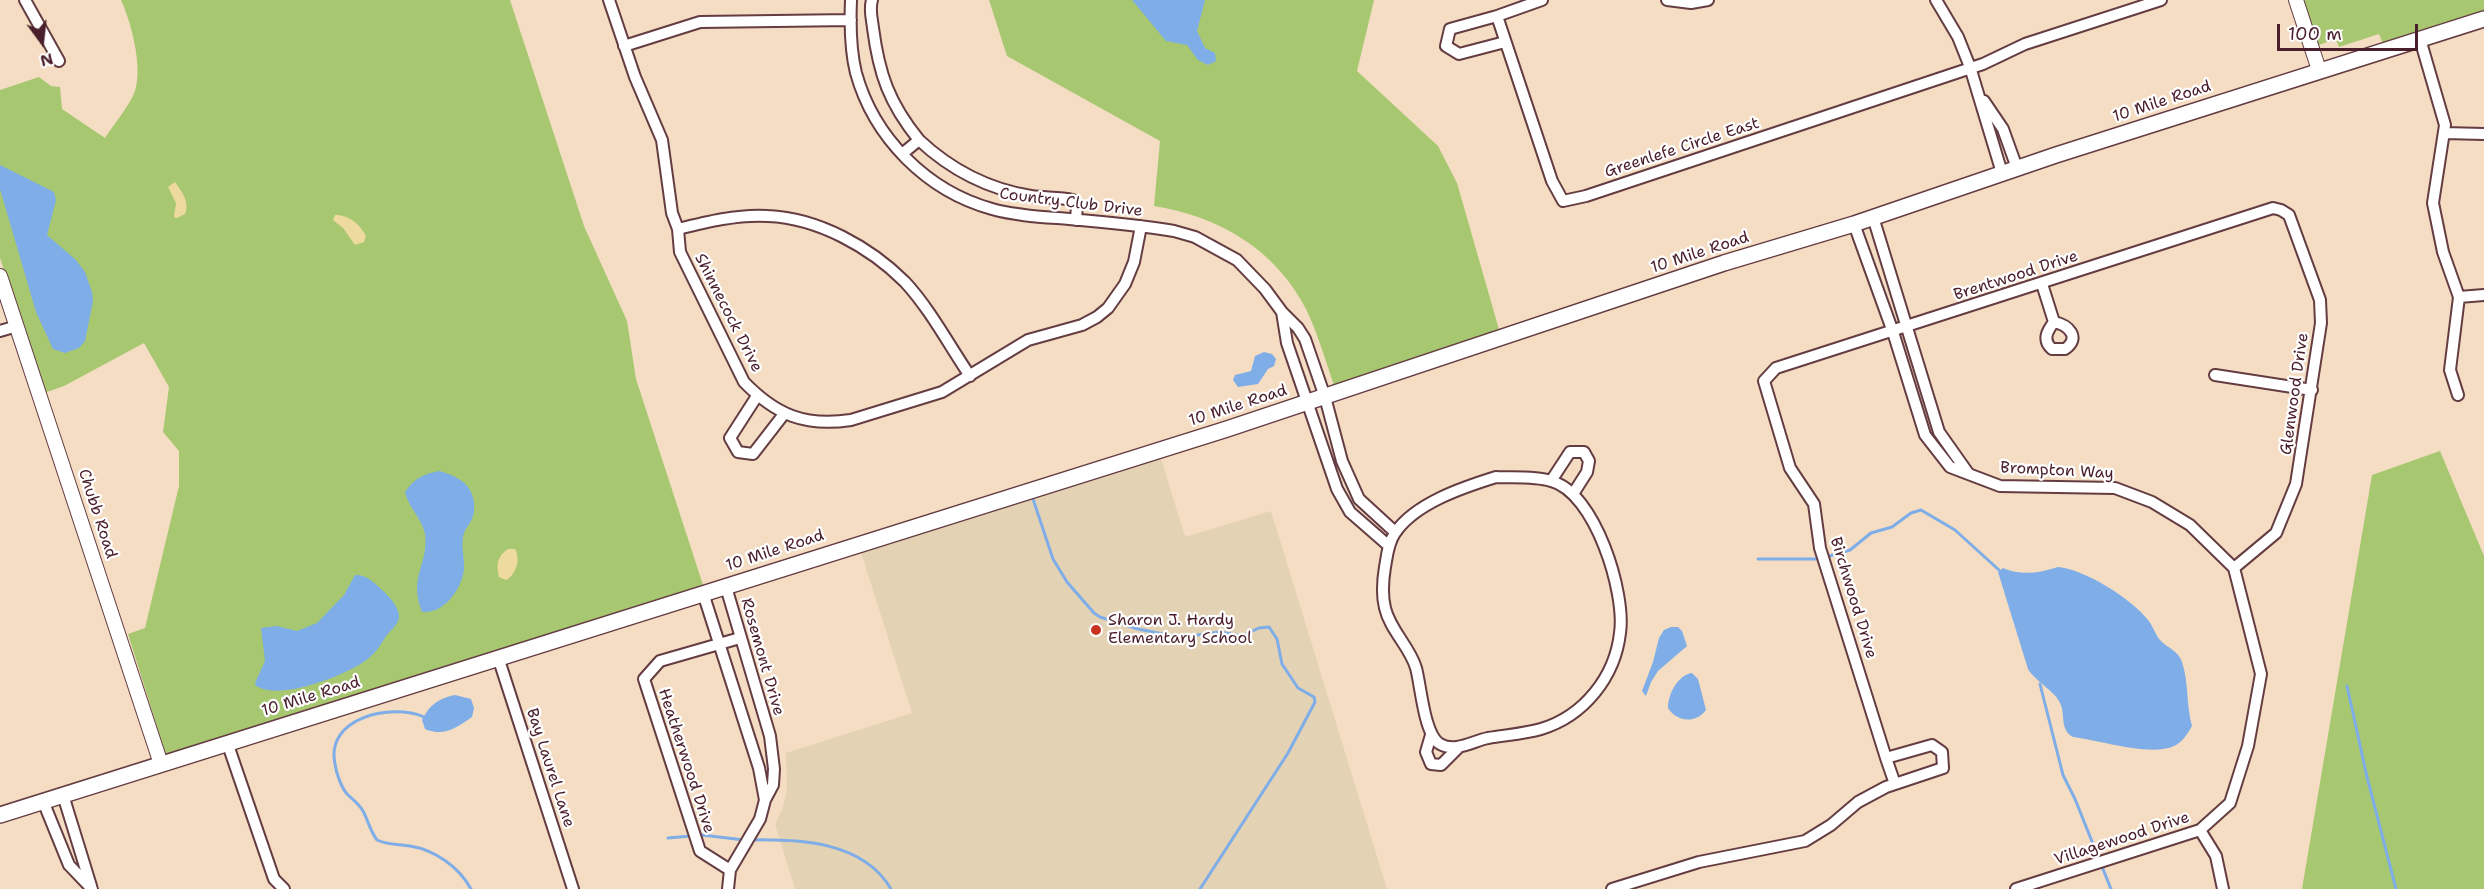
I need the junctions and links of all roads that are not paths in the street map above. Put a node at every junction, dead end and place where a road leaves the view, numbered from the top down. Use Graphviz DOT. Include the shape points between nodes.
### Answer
graph roads {
  1 [pos="25,0"];
  2 [pos="609,0"];
  3 [pos="851,0"];
  4 [pos="872,0"];
  5 [pos="1542,0"];
  6 [pos="1667,0"];
  7 [pos="1708,0"];
  8 [pos="1936,0"];
  9 [pos="2160,0"];
  10 [pos="2296,0"];
  11 [pos="1497,16"];
  12 [pos="2484,19"];
  13 [pos="851,20"];
  14 [pos="2420,39"];
  15 [pos="1505,42"];
  16 [pos="624,46"];
  17 [pos="59,61"];
  18 [pos="1970,67"];
  19 [pos="2319,70"];
  20 [pos="1980,96"];
  21 [pos="2444,133"];
  22 [pos="2484,134"];
  23 [pos="919,140"];
  24 [pos="902,154"];
  25 [pos="2017,168"];
  26 [pos="2002,173"];
  27 [pos="2282,210"];
  28 [pos="1874,217"];
  29 [pos="1076,220"];
  30 [pos="1854,224"];
  31 [pos="1141,226"];
  32 [pos="678,229"];
  33 [pos="0,276"];
  34 [pos="2042,284"];
  35 [pos="2484,295"];
  36 [pos="2459,297"];
  37 [pos="1282,312"];
  38 [pos="2054,322"];
  39 [pos="16,326"];
  40 [pos="1907,327"];
  41 [pos="0,331"];
  42 [pos="1893,332"];
  43 [pos="2215,375"];
  44 [pos="970,376"];
  45 [pos="1764,381"];
  46 [pos="2312,390"];
  47 [pos="2458,395"];
  48 [pos="757,396"];
  49 [pos="1325,397"];
  50 [pos="1306,403"];
  51 [pos="784,414"];
  52 [pos="1970,476"];
  53 [pos="1551,481"];
  54 [pos="1573,494"];
  55 [pos="1395,532"];
  56 [pos="1389,546"];
  57 [pos="2234,568"];
  58 [pos="726,586"];
  59 [pos="703,592"];
  60 [pos="740,638"];
  61 [pos="721,644"];
  62 [pos="498,657"];
  63 [pos="770,735"];
  64 [pos="1431,735"];
  65 [pos="750,740"];
  66 [pos="227,742"];
  67 [pos="1459,747"];
  68 [pos="1886,758"];
  69 [pos="161,764"];
  70 [pos="1894,784"];
  71 [pos="63,795"];
  72 [pos="765,800"];
  73 [pos="43,801"];
  74 [pos="0,815"];
  75 [pos="2200,830"];
  76 [pos="81,847"];
  77 [pos="64,852"];
  78 [pos="730,870"];
  79 [pos="92,889"];
  80 [pos="284,889"];
  81 [pos="573,889"];
  82 [pos="728,889"];
  83 [pos="1612,889"];
  84 [pos="2016,889"];
  85 [pos="2223,889"];
  1 -- 17 [label="street"];
  2 -- 16 [label="street, Shinnecock Drive"];
  3 -- 13 [label="street, Country Club Drive"];
  4 -- 23 [label="street" via="881,76 901,118"];
  5 -- 11 [label="street"];
  6 -- 7 [label="street"];
  8 -- 18 [label="street"];
  9 -- 18 [label="street" via="2025,44"];
  10 -- 19 [label="street"];
  11 -- 15 [label="street, Greenlefe Circle East"];
  11 -- 15 [label="street" via="1450,29 1446,46 1459,54"];
  12 -- 14 [label="main road, 10 Mile Road"];
  13 -- 16 [label="street" via="700,22"];
  13 -- 24 [label="street, Country Club Drive" via="852,51 861,88 884,132"];
  14 -- 19 [label="main road, 10 Mile Road"];
  14 -- 21 [label="street"];
  15 -- 18 [label="street, Greenlefe Circle East" via="1552,182 1563,201"];
  16 -- 32 [label="street, Shinnecock Drive" via="662,140 672,213"];
  18 -- 20 [label="street"];
  19 -- 25 [label="main road, 10 Mile Road"];
  20 -- 25 [label="street" via="2003,129"];
  20 -- 26 [label="street"];
  21 -- 22 [label="street"];
  21 -- 36 [label="street" via="2433,203 2443,252"];
  23 -- 24 [label="street"];
  23 -- 29 [label="street" via="941,159 980,182 1015,193 1073,200 1077,205"];
  24 -- 29 [label="street, Country Club Drive" via="943,188 969,201 1016,214"];
  25 -- 26 [label="main road, 10 Mile Road"];
  26 -- 28 [label="main road, 10 Mile Road"];
  27 -- 34 [label="street, Brentwood Drive" via="2272,208"];
  27 -- 46 [label="street, Glenwood Drive" via="2289,215 2320,300"];
  28 -- 30 [label="main road, 10 Mile Road"];
  28 -- 40 [label="street"];
  29 -- 31 [label="street, Country Club Drive"];
  30 -- 42 [label="street, Brompton Way"];
  30 -- 49 [label="main road, 10 Mile Road" via="1724,263"];
  31 -- 37 [label="street, Country Club Drive" via="1195,237 1228,255 1250,272"];
  31 -- 44 [label="street, Shinnecock Drive" via="1134,262 1108,308 1082,325 1028,340"];
  32 -- 44 [label="street" via="712,220 768,216 810,223 845,239 878,259 905,283"];
  32 -- 48 [label="street, Shinnecock Drive" via="680,252 744,382"];
  33 -- 39 [label="street, Chubb Road"];
  34 -- 38 [label="street"];
  34 -- 40 [label="street, Brentwood Drive"];
  35 -- 36 [label="street"];
  36 -- 47 [label="street" via="2450,370"];
  37 -- 49 [label="street, Country Club Drive" via="1305,339"];
  37 -- 50 [label="street, Country Club Drive" via="1287,343"];
  39 -- 41 [label="street"];
  39 -- 69 [label="street, Chubb Road"];
  40 -- 42 [label="street, Brentwood Drive"];
  40 -- 52 [label="street" via="1939,432"];
  42 -- 45 [label="street, Brentwood Drive" via="1776,368"];
  42 -- 52 [label="street, Brompton Way" via="1925,435 1950,467"];
  43 -- 46 [label="street"];
  44 -- 51 [label="street, Shinnecock Drive" via="942,392 851,420 809,421"];
  45 -- 68 [label="street, Birchwood Drive" via="1790,468 1814,504 1820,548"];
  46 -- 57 [label="street, Glenwood Drive" via="2296,484 2276,533"];
  48 -- 51 [label="street, Shinnecock Drive"];
  48 -- 51 [label="street, Shinnecock Drive" via="730,438 738,452 753,453"];
  49 -- 50 [label="main road, 10 Mile Road"];
  49 -- 55 [label="street, Country Club Drive" via="1342,461 1359,500"];
  50 -- 56 [label="street, Country Club Drive" via="1350,512"];
  50 -- 58 [label="main road, 10 Mile Road"];
  52 -- 57 [label="street, Brompton Way" via="2000,486 2115,488 2152,502 2190,525"];
  53 -- 54 [label="street"];
  53 -- 54 [label="street" via="1570,452 1584,452 1589,460 1587,472"];
  53 -- 55 [label="street" via="1496,477 1463,487 1418,511"];
  54 -- 67 [label="street" via="1599,532 1614,579 1622,621 1612,666 1582,707 1564,719 1542,729"];
  55 -- 56 [label="street"];
  56 -- 64 [label="street" via="1385,608 1415,666"];
  57 -- 75 [label="street, Villagewood Drive" via="2261,674 2248,746 2230,803"];
  58 -- 59 [label="main road, 10 Mile Road"];
  58 -- 60 [label="street, Rosemont Drive"];
  59 -- 61 [label="street"];
  59 -- 62 [label="main road, 10 Mile Road"];
  60 -- 61 [label="street, Heatherwood Drive"];
  60 -- 63 [label="street, Rosemont Drive"];
  61 -- 65 [label="street"];
  61 -- 78 [label="street, Heatherwood Drive" via="660,661 644,679 700,851"];
  62 -- 66 [label="main road, 10 Mile Road"];
  62 -- 81 [label="street, Bay Laurel Lane"];
  63 -- 65 [label="street, Rosemont Drive"];
  63 -- 72 [label="street, Rosemont Drive" via="773,785"];
  64 -- 67 [label="street" via="1441,745"];
  64 -- 67 [label="street" via="1426,752 1431,764 1441,765"];
  65 -- 72 [label="street"];
  66 -- 69 [label="main road, 10 Mile Road"];
  66 -- 80 [label="street" via="274,879"];
  68 -- 70 [label="street, Birchwood Drive"];
  68 -- 70 [label="street" via="1932,745 1942,752 1943,768"];
  69 -- 71 [label="main road, 10 Mile Road"];
  70 -- 83 [label="street" via="1858,802 1805,841 1699,862"];
  71 -- 73 [label="main road, 10 Mile Road"];
  71 -- 76 [label="street"];
  72 -- 78 [label="street, Rosemont Drive" via="760,819"];
  73 -- 74 [label="main road, 10 Mile Road"];
  73 -- 77 [label="street"];
  75 -- 84 [label="street, Villagewood Drive"];
  75 -- 85 [label="street" via="2216,856"];
  76 -- 77 [label="street"];
  76 -- 79 [label="street"];
  77 -- 79 [label="street" via="69,865"];
  78 -- 82 [label="street, Rosemont Drive"];
}
